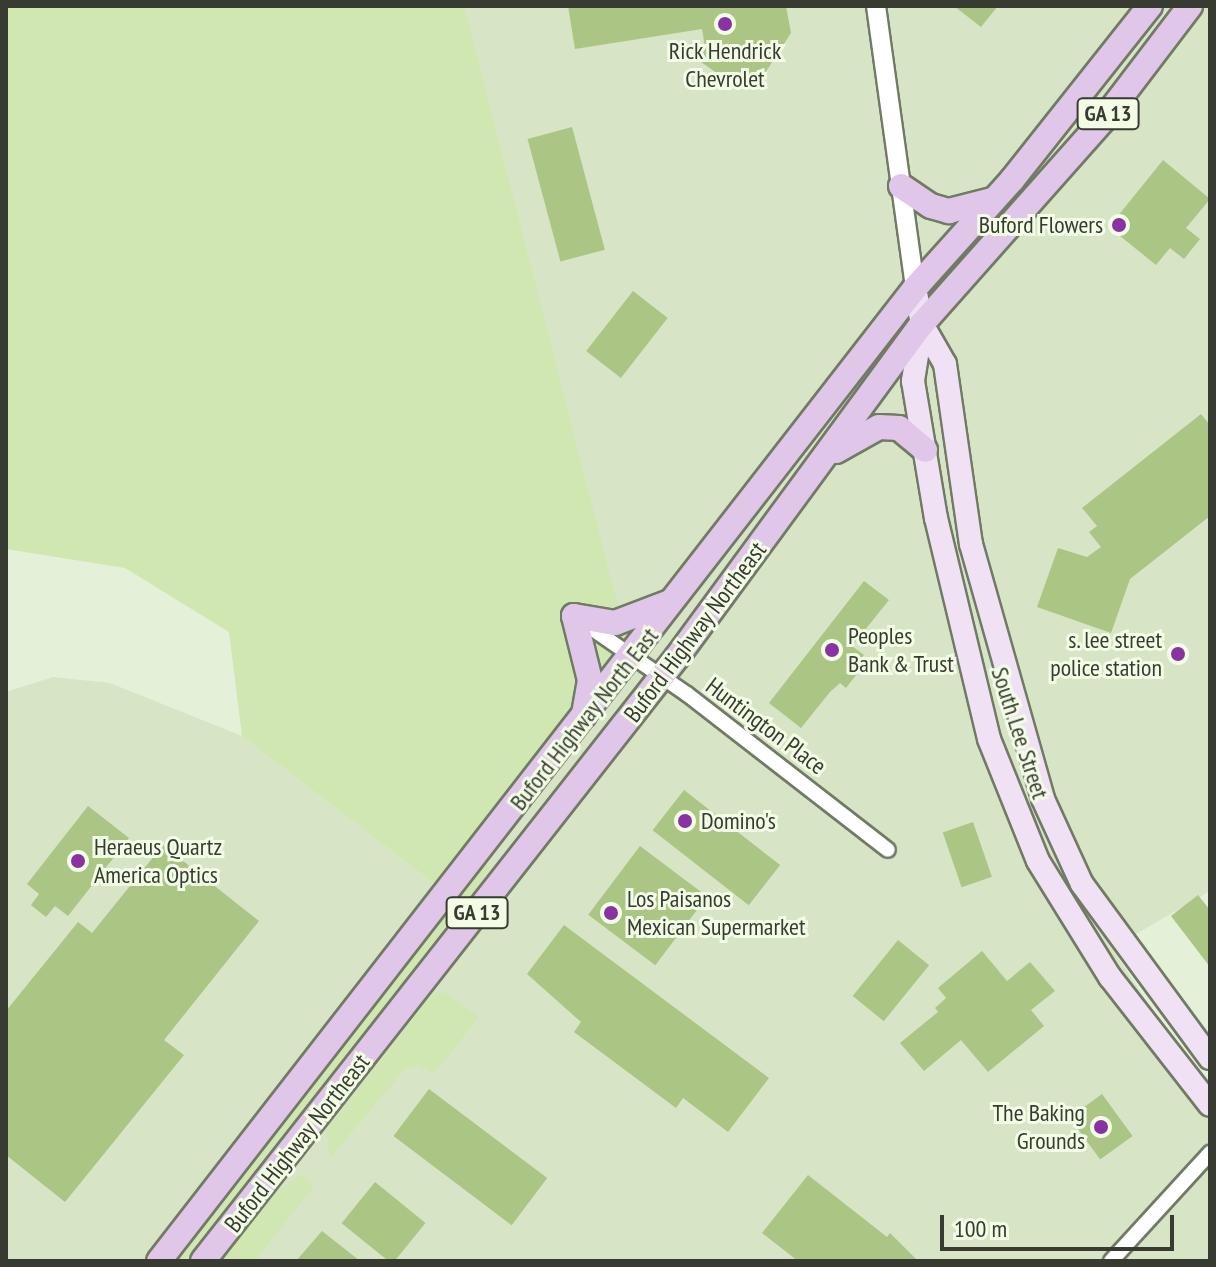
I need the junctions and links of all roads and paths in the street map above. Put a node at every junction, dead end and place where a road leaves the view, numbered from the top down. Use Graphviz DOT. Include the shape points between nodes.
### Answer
graph roads {
  1 [pos="876,6"];
  2 [pos="1150,6"];
  3 [pos="1190,6"];
  4 [pos="901,186"];
  5 [pos="994,200"];
  6 [pos="915,288"];
  7 [pos="922,324"];
  8 [pos="925,450"];
  9 [pos="814,473"];
  10 [pos="677,598"];
  11 [pos="574,616"];
  12 [pos="632,656"];
  13 [pos="662,677"];
  14 [pos="583,720"];
  15 [pos="888,850"];
  16 [pos="1210,1058"];
  17 [pos="1210,1105"];
  18 [pos="1210,1153"];
  19 [pos="159,1261"];
  20 [pos="203,1261"];
  21 [pos="1111,1261"];
  1 -- 4 [label="street, South Lee Street"];
  2 -- 5 [label="main road, Buford Highway North East / GA 13"];
  3 -- 7 [label="main road, Buford Highway Northeast / GA 13" via="1030,207"];
  4 -- 5 [label="main road" via="949,211"];
  4 -- 6 [label="street, South Lee Street"];
  5 -- 6 [label="main road, Buford Highway North East / GA 13"];
  6 -- 7 [label="main road, South Lee Street"];
  6 -- 10 [label="main road, Buford Highway North East / GA 13"];
  7 -- 8 [label="main road, South Lee Street" via="913,381"];
  7 -- 9 [label="main road, Buford Highway Northeast / GA 13"];
  7 -- 16 [label="main road, South Lee Street" via="945,364 971,544 1043,799 1082,884"];
  8 -- 9 [label="main road" via="899,428 879,427 849,439"];
  8 -- 17 [label="main road, South Lee Street" via="989,739 1038,861 1110,977"];
  9 -- 13 [label="main road, Buford Highway Northeast / GA 13"];
  10 -- 11 [label="main road" via="615,623"];
  10 -- 12 [label="main road, Buford Highway North East / GA 13"];
  11 -- 12 [label="street, Huntington Place"];
  11 -- 14 [label="main road" via="590,680"];
  12 -- 13 [label="street, Huntington Place"];
  12 -- 14 [label="main road, Buford Highway North East / GA 13"];
  13 -- 15 [label="street, Huntington Place"];
  13 -- 20 [label="main road, Buford Highway Northeast / GA 13"];
  14 -- 19 [label="main road, Buford Highway North East / GA 13"];
  18 -- 21 [label="street"];
}
